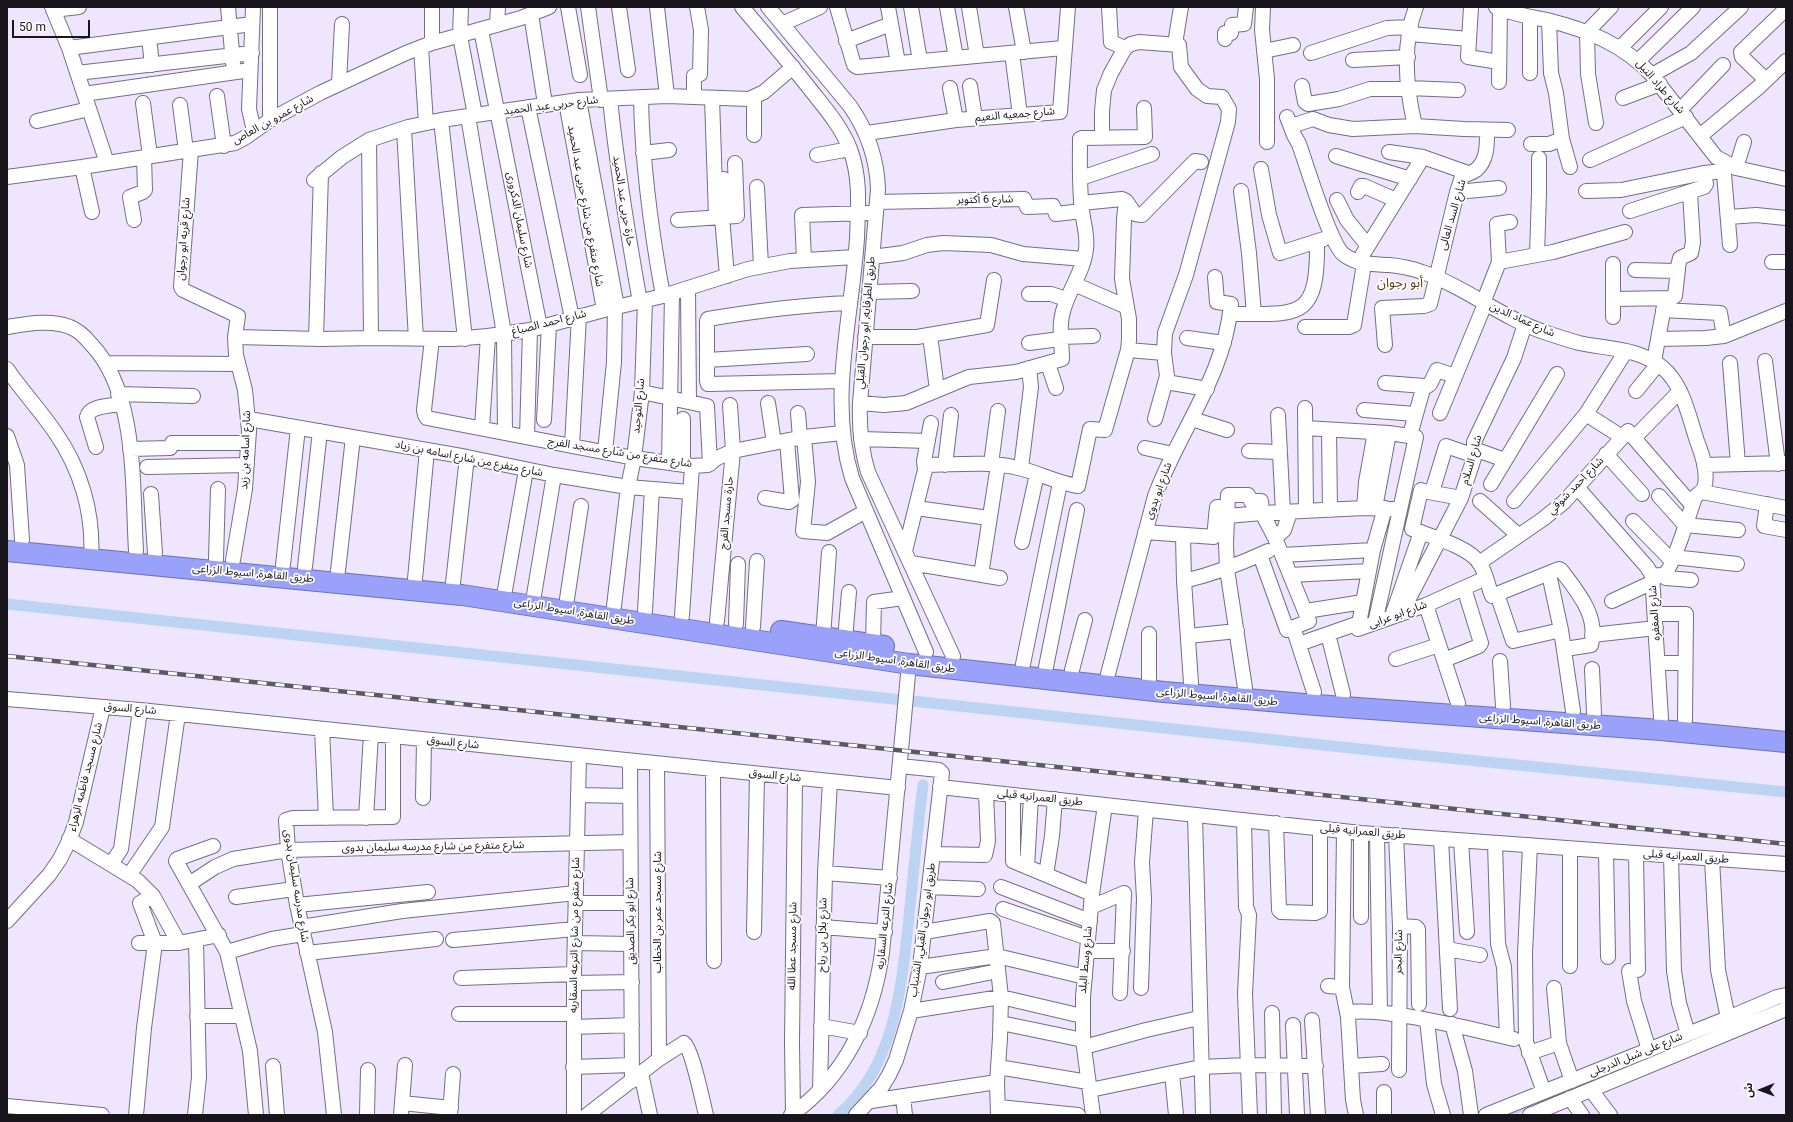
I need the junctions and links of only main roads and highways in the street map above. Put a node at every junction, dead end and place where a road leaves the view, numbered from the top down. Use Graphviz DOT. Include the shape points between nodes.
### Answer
graph roads {
  1 [pos="12,543"];
  2 [pos="91,553"];
  3 [pos="620,611"];
  4 [pos="1447,706"];
  5 [pos="1786,728"];
  6 [pos="1786,742"];
  1 -- 2 [label="highway, طريق القاهرة, اسيوط الزراعى"];
  2 -- 3 [label="highway, طريق القاهرة, اسيوط الزراعى"];
  2 -- 3 [label="highway, طريق القاهرة, اسيوط الزراعى" via="136,551 453,583 567,599"];
  3 -- 4 [label="highway, طريق القاهرة, اسيوط الزراعى" via="645,610 953,656 1149,679 1343,694"];
  3 -- 4 [label="highway, طريق القاهرة, اسيوط الزراعى" via="908,664 1164,692"];
  4 -- 5 [label="highway, طريق القاهرة, اسيوط الزراعى" via="1503,706"];
  4 -- 6 [label="highway, طريق القاهرة, اسيوط الزراعى"];
}
